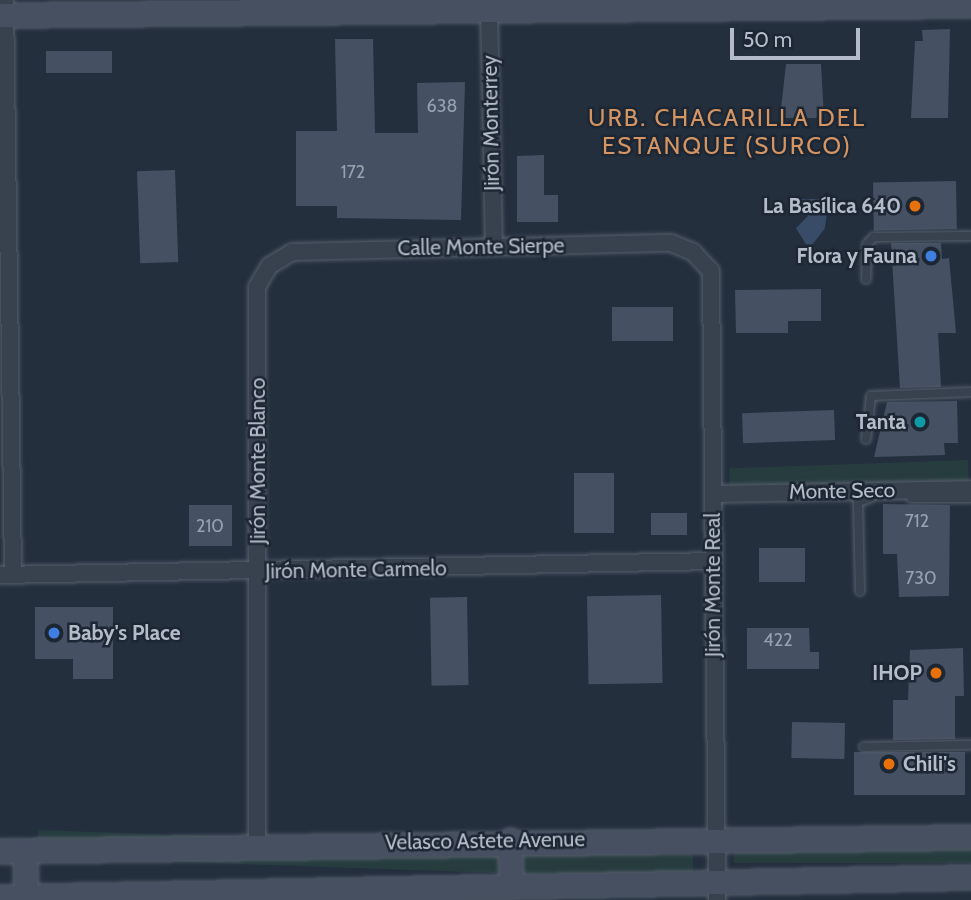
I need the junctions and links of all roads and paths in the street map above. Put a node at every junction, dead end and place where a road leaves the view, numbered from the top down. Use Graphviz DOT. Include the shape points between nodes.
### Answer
graph roads {
  1 [pos="489,5"];
  2 [pos="971,5"];
  3 [pos="3,10"];
  4 [pos="971,236"];
  5 [pos="494,246"];
  6 [pos="711,271"];
  7 [pos="866,279"];
  8 [pos="257,287"];
  9 [pos="971,392"];
  10 [pos="866,439"];
  11 [pos="971,489"];
  12 [pos="713,494"];
  13 [pos="971,498"];
  14 [pos="713,561"];
  15 [pos="258,573"];
  16 [pos="7,575"];
  17 [pos="860,591"];
  18 [pos="971,745"];
  19 [pos="864,747"];
  20 [pos="971,837"];
  21 [pos="715,838"];
  22 [pos="510,840"];
  23 [pos="257,845"];
  24 [pos="25,851"];
  25 [pos="0,852"];
  26 [pos="971,877"];
  27 [pos="511,887"];
  28 [pos="717,891"];
  29 [pos="263,896"];
  30 [pos="0,897"];
  31 [pos="26,897"];
  1 -- 2 [label="main road"];
  1 -- 3 [label="main road"];
  1 -- 5 [label="street, Jirón Monterrey"];
  3 -- 16 [label="street"];
  4 -- 7 [label="lane" via="874,237 867,244"];
  5 -- 6 [label="street, Calle Monte Sierpe" via="671,243 693,252"];
  5 -- 8 [label="street, Calle Monte Sierpe" via="292,252 269,266"];
  6 -- 12 [label="street, Jirón Monte Real"];
  8 -- 15 [label="street, Jirón Monte Blanco"];
  9 -- 10 [label="lane" via="871,396"];
  11 -- 12 [label="street, Monte Seco"];
  12 -- 14 [label="street, Jirón Monte Real"];
  13 -- 17 [label="lane" via="861,499"];
  14 -- 15 [label="street, Jirón Monte Carmelo"];
  14 -- 21 [label="street, Jirón Monte Real"];
  15 -- 16 [label="street, Jirón Monte Carmelo"];
  15 -- 23 [label="street, Jirón Monte Blanco"];
  18 -- 19 [label="lane"];
  20 -- 21 [label="main road, Velasco Astete Avenue"];
  21 -- 22 [label="main road, Velasco Astete Avenue"];
  21 -- 28 [label="street, Jirón Monte Real"];
  22 -- 23 [label="main road, Velasco Astete Avenue"];
  22 -- 27 [label="main road"];
  23 -- 24 [label="main road, Velasco Astete Avenue"];
  24 -- 25 [label="main road, Velasco Astete Avenue"];
  24 -- 31 [label="main road"];
  26 -- 28 [label="main road"];
  27 -- 28 [label="main road"];
  27 -- 29 [label="main road"];
  29 -- 31 [label="main road"];
  30 -- 31 [label="main road"];
}
